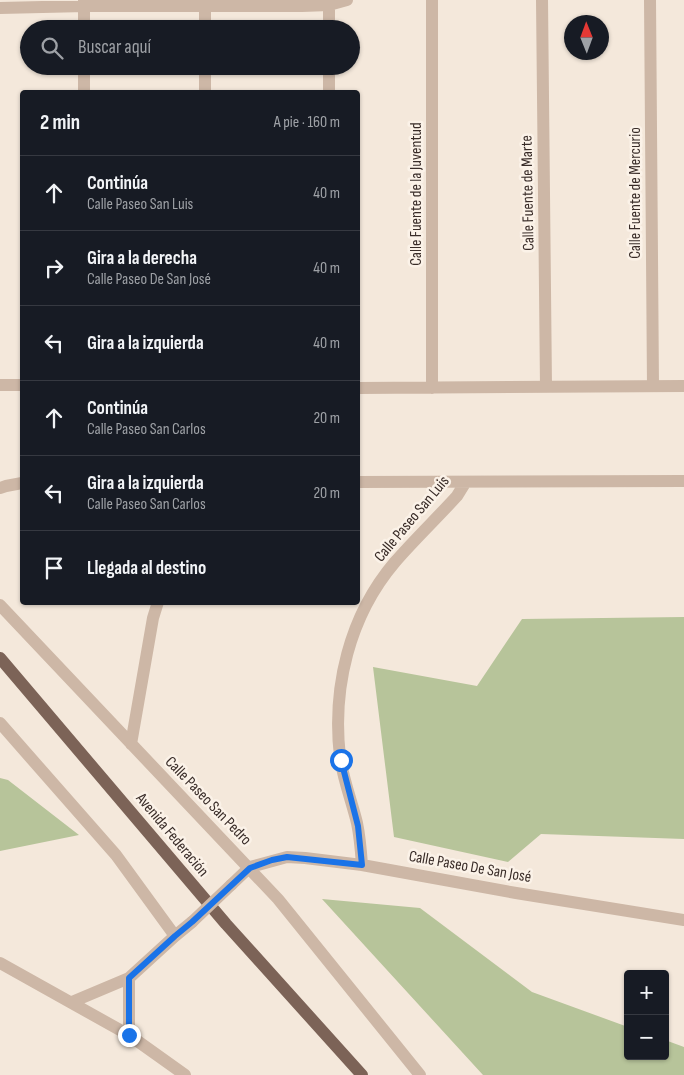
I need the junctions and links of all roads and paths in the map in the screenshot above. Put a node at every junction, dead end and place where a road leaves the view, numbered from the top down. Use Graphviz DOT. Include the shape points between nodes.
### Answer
graph roads {
  1 [pos="347,0"];
  2 [pos="432,0"];
  3 [pos="542,0"];
  4 [pos="650,0"];
  5 [pos="84,3"];
  6 [pos="205,3"];
  7 [pos="302,3"];
  8 [pos="329,5"];
  9 [pos="0,8"];
  10 [pos="84,20"];
  11 [pos="205,20"];
  12 [pos="329,20"];
  13 [pos="84,75"];
  14 [pos="205,75"];
  15 [pos="329,75"];
  16 [pos="84,90"];
  17 [pos="205,90"];
  18 [pos="329,90"];
  19 [pos="20,385"];
  20 [pos="0,386"];
  21 [pos="546,386"];
  22 [pos="653,386"];
  23 [pos="684,386"];
  24 [pos="360,388"];
  25 [pos="432,388"];
  26 [pos="684,481"];
  27 [pos="360,482"];
  28 [pos="464,482"];
  29 [pos="20,484"];
  30 [pos="0,488"];
  31 [pos="0,605"];
  32 [pos="157,605"];
  33 [pos="0,658"];
  34 [pos="0,723"];
  35 [pos="131,744"];
  36 [pos="362,865"];
  37 [pos="250,868"];
  38 [pos="684,920"];
  39 [pos="175,936"];
  40 [pos="0,963"];
  41 [pos="129,978"];
  42 [pos="72,1002"];
  43 [pos="129,1035"];
  44 [pos="186,1075"];
  45 [pos="362,1075"];
  46 [pos="420,1075"];
  1 -- 8 [label="street"];
  2 -- 25 [label="street, Calle Fuente de la Juventud"];
  3 -- 21 [label="street, Calle Fuente de Marte"];
  4 -- 22 [label="street, Calle Fuente de Mercurio"];
  5 -- 6 [label="street"];
  5 -- 9 [label="street"];
  5 -- 10 [label="street"];
  6 -- 7 [label="street"];
  6 -- 11 [label="street"];
  7 -- 8 [label="street"];
  8 -- 12 [label="street"];
  13 -- 16 [label="street"];
  14 -- 17 [label="street"];
  15 -- 18 [label="street"];
  19 -- 20 [label="street"];
  21 -- 22 [label="street"];
  21 -- 25 [label="street"];
  22 -- 23 [label="street"];
  24 -- 25 [label="street"];
  26 -- 28 [label="street"];
  27 -- 28 [label="street"];
  28 -- 36 [label="street, Calle Paseo San Luis" via="457,496 394,564 365,605 350,644 340,685 338,730 341,760 358,826"];
  29 -- 30 [label="street"];
  31 -- 35 [label="street, Calle Paseo San Pedro"];
  32 -- 35 [label="street"];
  33 -- 45 [label="main road, Avenida Federación" via="226,924"];
  34 -- 39 [label="street" via="116,855"];
  35 -- 37 [label="street, Calle Paseo San Pedro"];
  36 -- 37 [label="street, Calle Paseo De San José" via="287,857"];
  36 -- 38 [label="street, Calle Paseo De San José"];
  37 -- 39 [label="street, bridge"];
  37 -- 46 [label="street, Calle Paseo San Pedro"];
  39 -- 41 [label="street"];
  40 -- 42 [label="street"];
  41 -- 42 [label="street"];
  41 -- 43 [label="street"];
  42 -- 43 [label="street"];
  43 -- 44 [label="street"];
}
